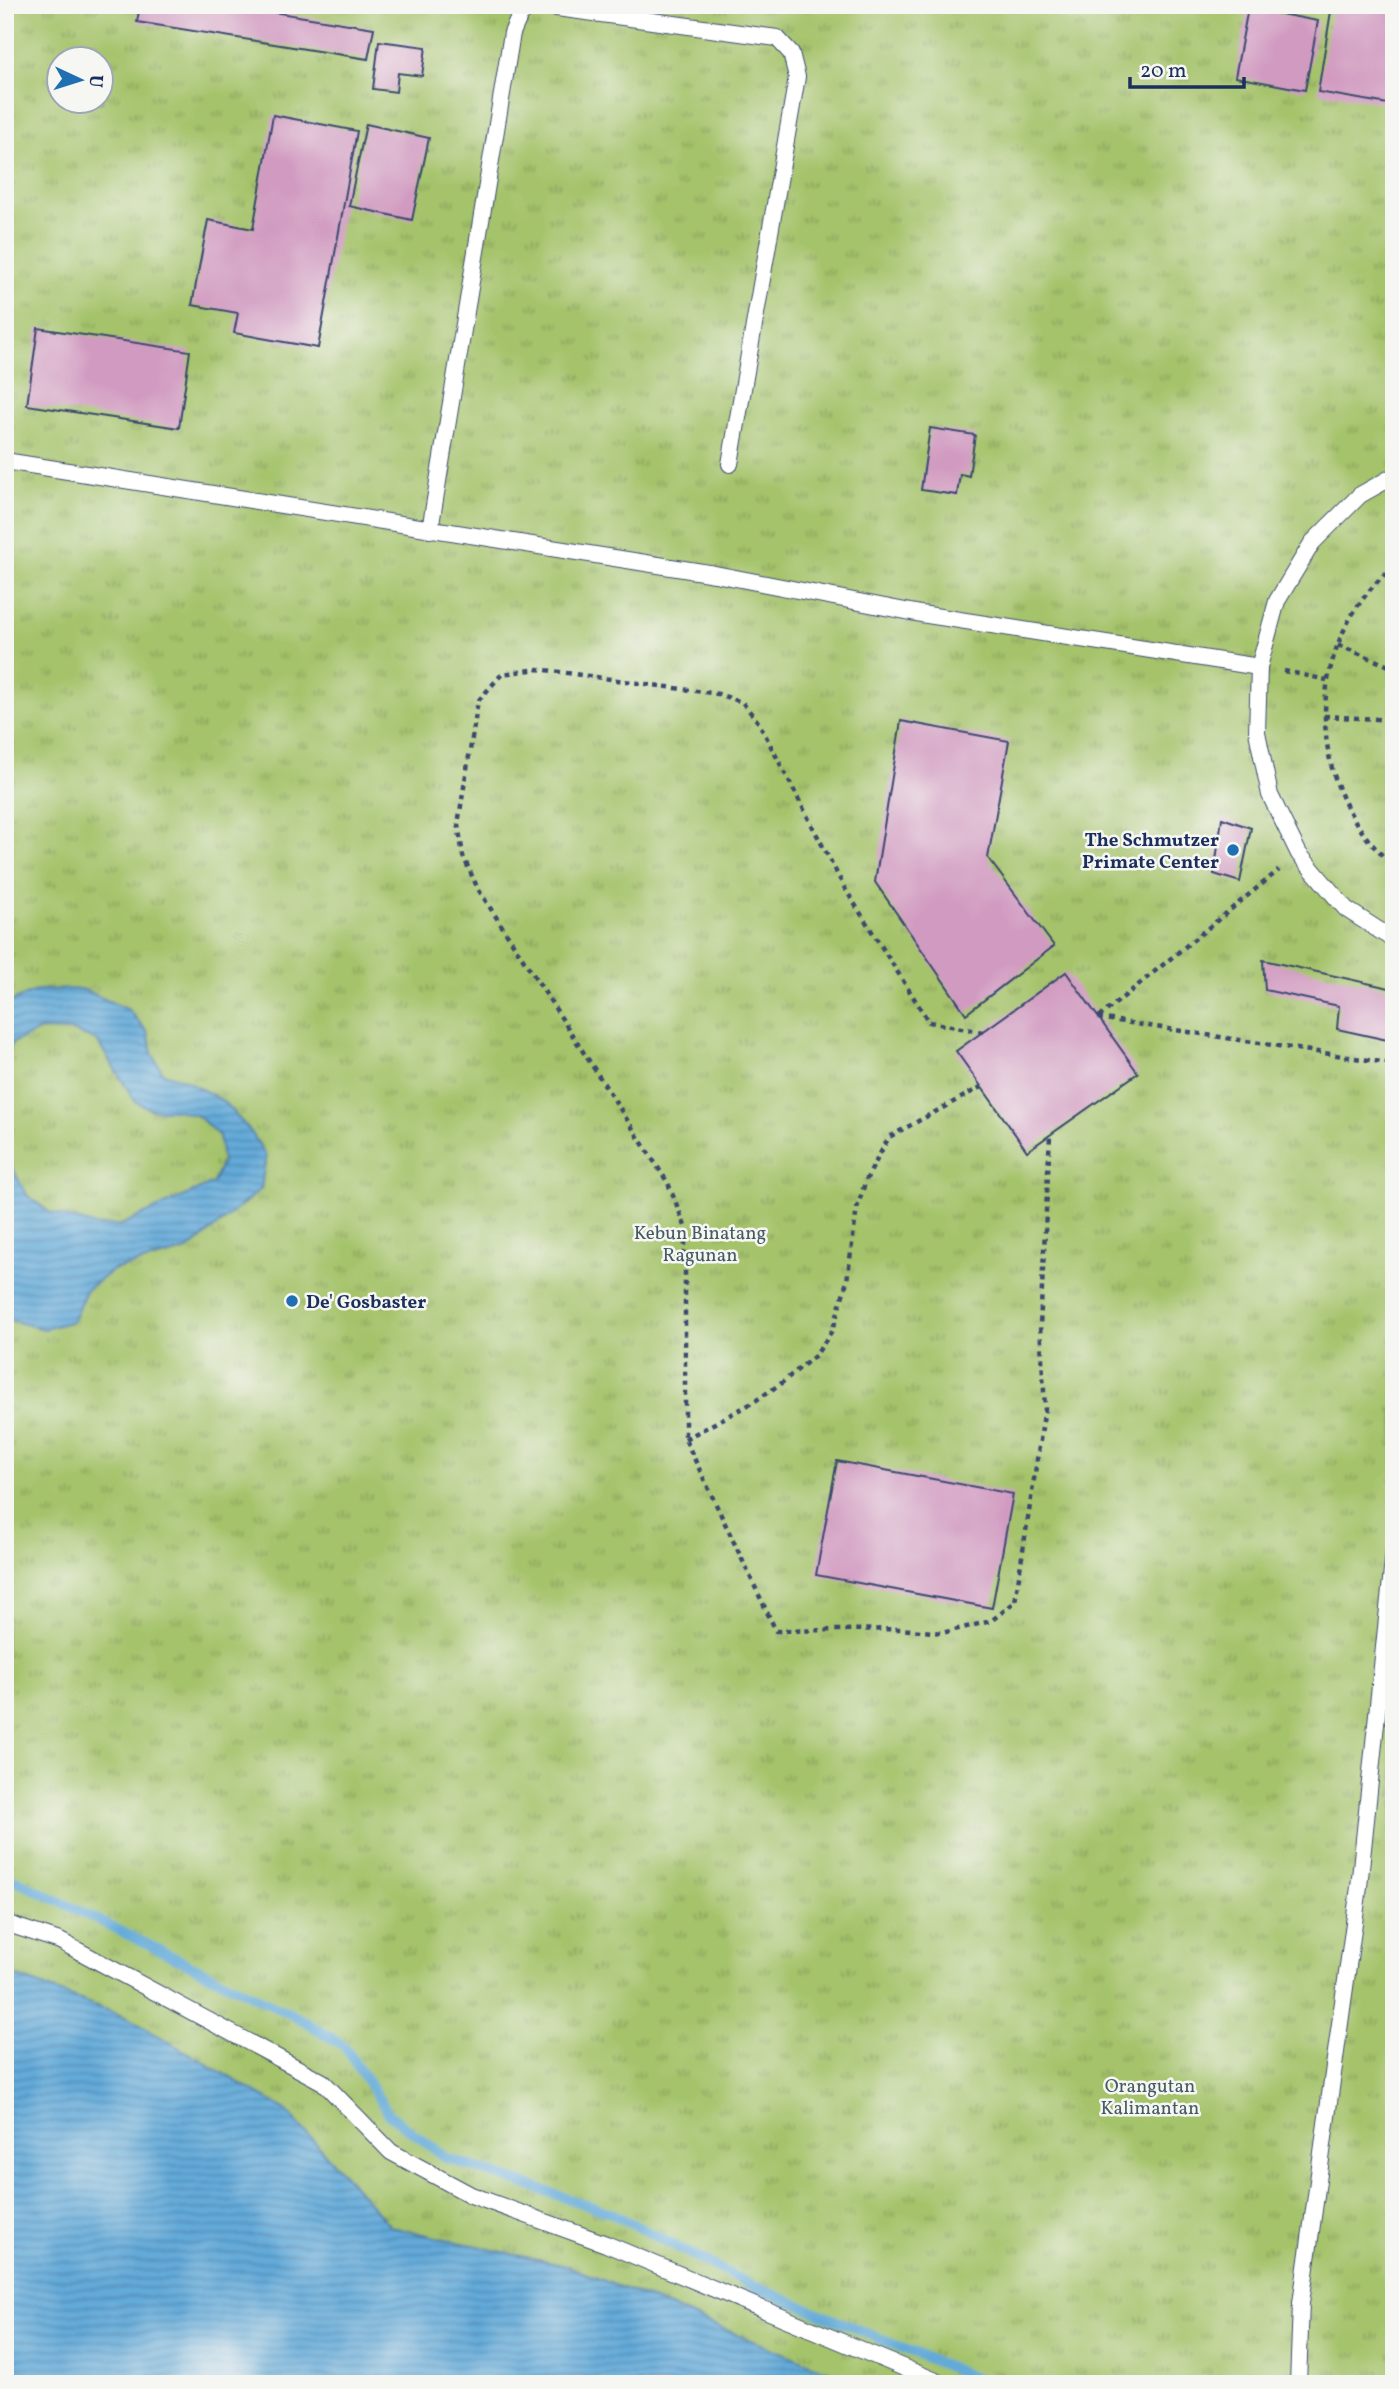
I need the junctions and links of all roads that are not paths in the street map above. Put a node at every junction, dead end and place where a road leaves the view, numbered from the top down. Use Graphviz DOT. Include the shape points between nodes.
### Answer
graph roads {
  1 [pos="535,5"];
  2 [pos="5,461"];
  3 [pos="730,464"];
  4 [pos="1394,476"];
  5 [pos="429,530"];
  6 [pos="1259,667"];
  7 [pos="1394,940"];
  8 [pos="1394,1551"];
  9 [pos="5,1923"];
  10 [pos="943,2384"];
  11 [pos="1298,2384"];
  1 -- 3 [label="lane" via="777,38 791,53 797,77"];
  1 -- 5 [label="lane" via="520,15 512,33"];
  2 -- 5 [label="lane"];
  4 -- 6 [label="lane" via="1360,495 1312,543 1277,601"];
  5 -- 6 [label="lane"];
  6 -- 7 [label="lane" via="1259,745 1270,795 1299,855 1346,909"];
  8 -- 11 [label="lane" via="1359,1887 1301,2303"];
  9 -- 10 [label="lane" via="60,1941 323,2082 391,2151 471,2195 606,2244"];
}
